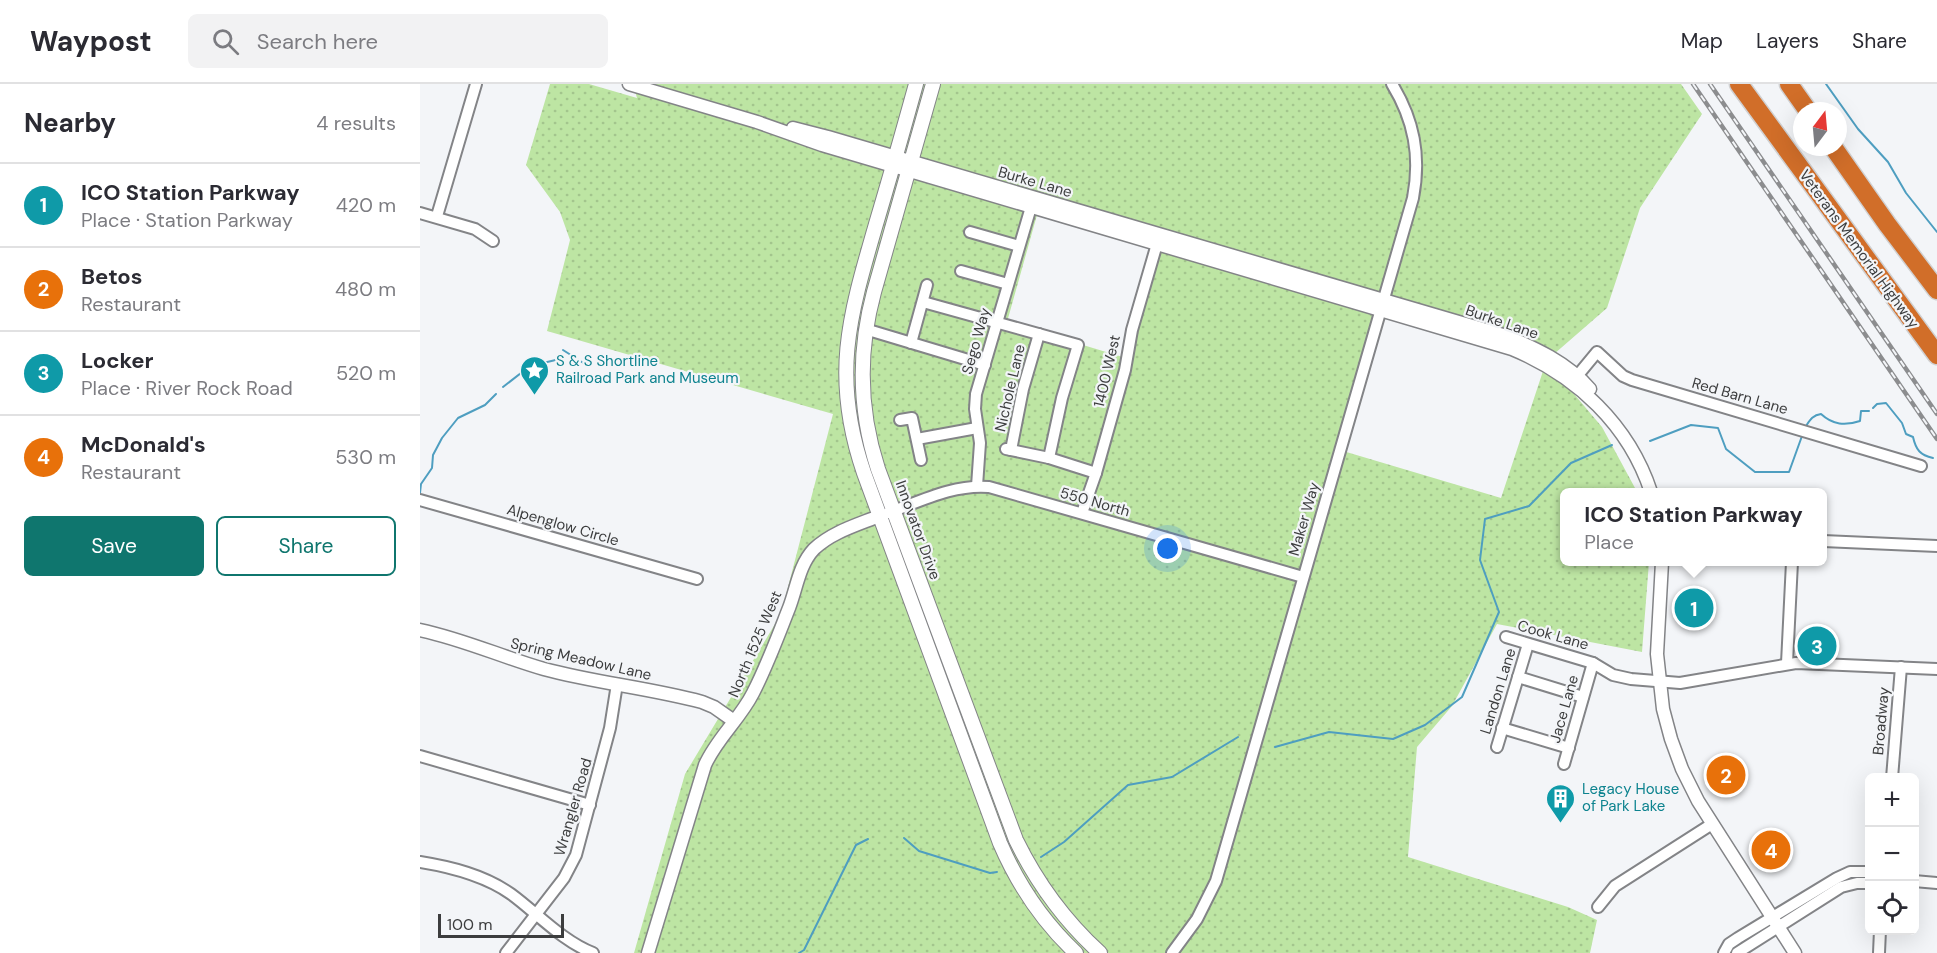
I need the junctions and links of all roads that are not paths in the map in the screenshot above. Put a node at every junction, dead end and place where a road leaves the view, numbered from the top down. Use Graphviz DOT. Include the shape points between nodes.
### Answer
graph roads {
  1 [pos="476,84"];
  2 [pos="629,84"];
  3 [pos="916,84"];
  4 [pos="933,84"];
  5 [pos="1392,84"];
  6 [pos="1739,84"];
  7 [pos="1789,84"];
  8 [pos="1802,102"];
  9 [pos="1839,156"];
  10 [pos="894,161"];
  11 [pos="910,166"];
  12 [pos="1031,207"];
  13 [pos="420,213"];
  14 [pos="437,216"];
  15 [pos="1887,224"];
  16 [pos="970,232"];
  17 [pos="1159,239"];
  18 [pos="494,241"];
  19 [pos="1019,246"];
  20 [pos="962,271"];
  21 [pos="1937,281"];
  22 [pos="1008,284"];
  23 [pos="927,285"];
  24 [pos="1937,290"];
  25 [pos="923,302"];
  26 [pos="1381,305"];
  27 [pos="997,322"];
  28 [pos="1912,323"];
  29 [pos="866,329"];
  30 [pos="1039,334"];
  31 [pos="911,343"];
  32 [pos="1937,355"];
  33 [pos="985,364"];
  34 [pos="1937,366"];
  35 [pos="1575,379"];
  36 [pos="900,420"];
  37 [pos="977,428"];
  38 [pos="917,440"];
  39 [pos="1049,458"];
  40 [pos="921,460"];
  41 [pos="1921,466"];
  42 [pos="1096,473"];
  43 [pos="976,486"];
  44 [pos="1649,488"];
  45 [pos="420,500"];
  46 [pos="893,511"];
  47 [pos="1082,513"];
  48 [pos="879,516"];
  49 [pos="1827,541"];
  50 [pos="1937,546"];
  51 [pos="1662,566"];
  52 [pos="1792,566"];
  53 [pos="1303,577"];
  54 [pos="697,579"];
  55 [pos="420,630"];
  56 [pos="1506,637"];
  57 [pos="1528,644"];
  58 [pos="1593,663"];
  59 [pos="1787,663"];
  60 [pos="1901,667"];
  61 [pos="1937,669"];
  62 [pos="1518,677"];
  63 [pos="1659,681"];
  64 [pos="617,684"];
  65 [pos="1583,697"];
  66 [pos="734,721"];
  67 [pos="1503,728"];
  68 [pos="1497,747"];
  69 [pos="1569,748"];
  70 [pos="420,756"];
  71 [pos="1564,764"];
  72 [pos="1892,773"];
  73 [pos="590,805"];
  74 [pos="1712,824"];
  75 [pos="420,862"];
  76 [pos="1865,872"];
  77 [pos="1919,881"];
  78 [pos="1865,883"];
  79 [pos="1937,883"];
  80 [pos="1598,907"];
  81 [pos="536,913"];
  82 [pos="1775,922"];
  83 [pos="1880,935"];
  84 [pos="506,953"];
  85 [pos="593,953"];
  86 [pos="648,953"];
  87 [pos="1076,953"];
  88 [pos="1100,953"];
  89 [pos="1172,953"];
  90 [pos="1724,953"];
  91 [pos="1737,953"];
  92 [pos="1795,953"];
  93 [pos="1879,953"];
  1 -- 14 [label="street"];
  2 -- 10 [label="street, Burke Lane" via="757,122 810,132"];
  3 -- 10 [label="main road, Innovator Drive"];
  4 -- 11 [label="main road, Innovator Drive"];
  5 -- 26 [label="street, Maker Way" via="1410,121 1417,166 1413,198"];
  6 -- 28 [label="highway, Veterans Memorial Highway"];
  7 -- 8 [label="highway"];
  9 -- 15 [label="highway"];
  10 -- 11 [label="street, Burke Lane"];
  10 -- 48 [label="main road, Innovator Drive" via="853,304 846,361 852,434"];
  11 -- 12 [label="street, Burke Lane"];
  11 -- 17 [label="street, Burke Lane"];
  11 -- 29 [label="main road, Innovator Drive"];
  12 -- 17 [label="street, Burke Lane"];
  12 -- 19 [label="street, Sego Way"];
  13 -- 14 [label="street"];
  14 -- 18 [label="street" via="475,229"];
  15 -- 21 [label="highway"];
  15 -- 24 [label="highway"];
  16 -- 19 [label="street"];
  17 -- 26 [label="street, Burke Lane"];
  17 -- 42 [label="street, 1400 West"];
  19 -- 22 [label="street, Sego Way"];
  20 -- 22 [label="street"];
  22 -- 27 [label="street, Sego Way"];
  23 -- 25 [label="street"];
  25 -- 27 [label="street"];
  25 -- 31 [label="street"];
  26 -- 35 [label="street, Burke Lane" via="1512,349"];
  26 -- 53 [label="street, Maker Way"];
  27 -- 30 [label="street"];
  27 -- 33 [label="street, Sego Way"];
  28 -- 32 [label="highway, Veterans Memorial Highway"];
  28 -- 34 [label="highway"];
  29 -- 31 [label="street"];
  29 -- 46 [label="main road, Innovator Drive" via="864,411"];
  30 -- 39 [label="street" via="1078,345"];
  30 -- 39 [label="street, Nichole Lane" via="1008,449"];
  31 -- 33 [label="street"];
  33 -- 37 [label="street, Sego Way" via="976,394"];
  35 -- 41 [label="street, Red Barn Lane" via="1598,352 1632,381"];
  35 -- 44 [label="street, Burke Lane" via="1627,441"];
  36 -- 38 [label="street" via="912,418"];
  37 -- 38 [label="street"];
  37 -- 43 [label="street, Sego Way" via="980,443"];
  38 -- 40 [label="street"];
  39 -- 42 [label="street"];
  42 -- 47 [label="street, 1400 West"];
  43 -- 46 [label="street, 550 North"];
  43 -- 47 [label="street, 550 North"];
  45 -- 54 [label="street, Alpenglow Circle"];
  46 -- 48 [label="street, 550 North"];
  46 -- 88 [label="main road, Innovator Drive" via="1020,847 1058,908"];
  47 -- 53 [label="street, 550 North"];
  48 -- 66 [label="street, North 1525 West" via="837,533 808,556 755,689"];
  48 -- 87 [label="main road, Innovator Drive" via="1006,857 1038,912"];
  49 -- 50 [label="street"];
  51 -- 63 [label="street"];
  52 -- 59 [label="street"];
  53 -- 89 [label="street, Maker Way" via="1216,881 1197,919"];
  55 -- 64 [label="street, Spring Meadow Lane" via="545,669"];
  56 -- 57 [label="street, Cook Lane"];
  57 -- 58 [label="street, Cook Lane"];
  57 -- 62 [label="street, Landon Lane"];
  58 -- 63 [label="street, Cook Lane" via="1618,677"];
  58 -- 65 [label="street, Jace Lane"];
  59 -- 60 [label="street, Cook Lane"];
  59 -- 63 [label="street, Cook Lane" via="1680,682"];
  60 -- 61 [label="street, Cook Lane"];
  60 -- 72 [label="street, Broadway"];
  62 -- 65 [label="street"];
  62 -- 67 [label="street, Landon Lane"];
  63 -- 74 [label="street" via="1676,754"];
  64 -- 66 [label="street, Spring Meadow Lane" via="702,702"];
  64 -- 73 [label="street, Wrangler Road"];
  65 -- 69 [label="street, Jace Lane"];
  66 -- 86 [label="street, North 1525 West" via="714,746 701,774"];
  67 -- 68 [label="street, Landon Lane"];
  67 -- 69 [label="street"];
  69 -- 71 [label="street, Jace Lane"];
  70 -- 73 [label="street"];
  73 -- 81 [label="street, Wrangler Road" via="570,867"];
  74 -- 80 [label="street" via="1615,886"];
  74 -- 82 [label="street"];
  75 -- 81 [label="street" via="451,867 483,879"];
  76 -- 82 [label="street" via="1850,872 1837,878"];
  77 -- 79 [label="street"];
  78 -- 82 [label="street" via="1841,887"];
  81 -- 84 [label="street, Wrangler Road"];
  81 -- 85 [label="street" via="573,943"];
  82 -- 90 [label="street" via="1738,938"];
  82 -- 91 [label="street"];
  82 -- 92 [label="street"];
  83 -- 93 [label="street"];
}
